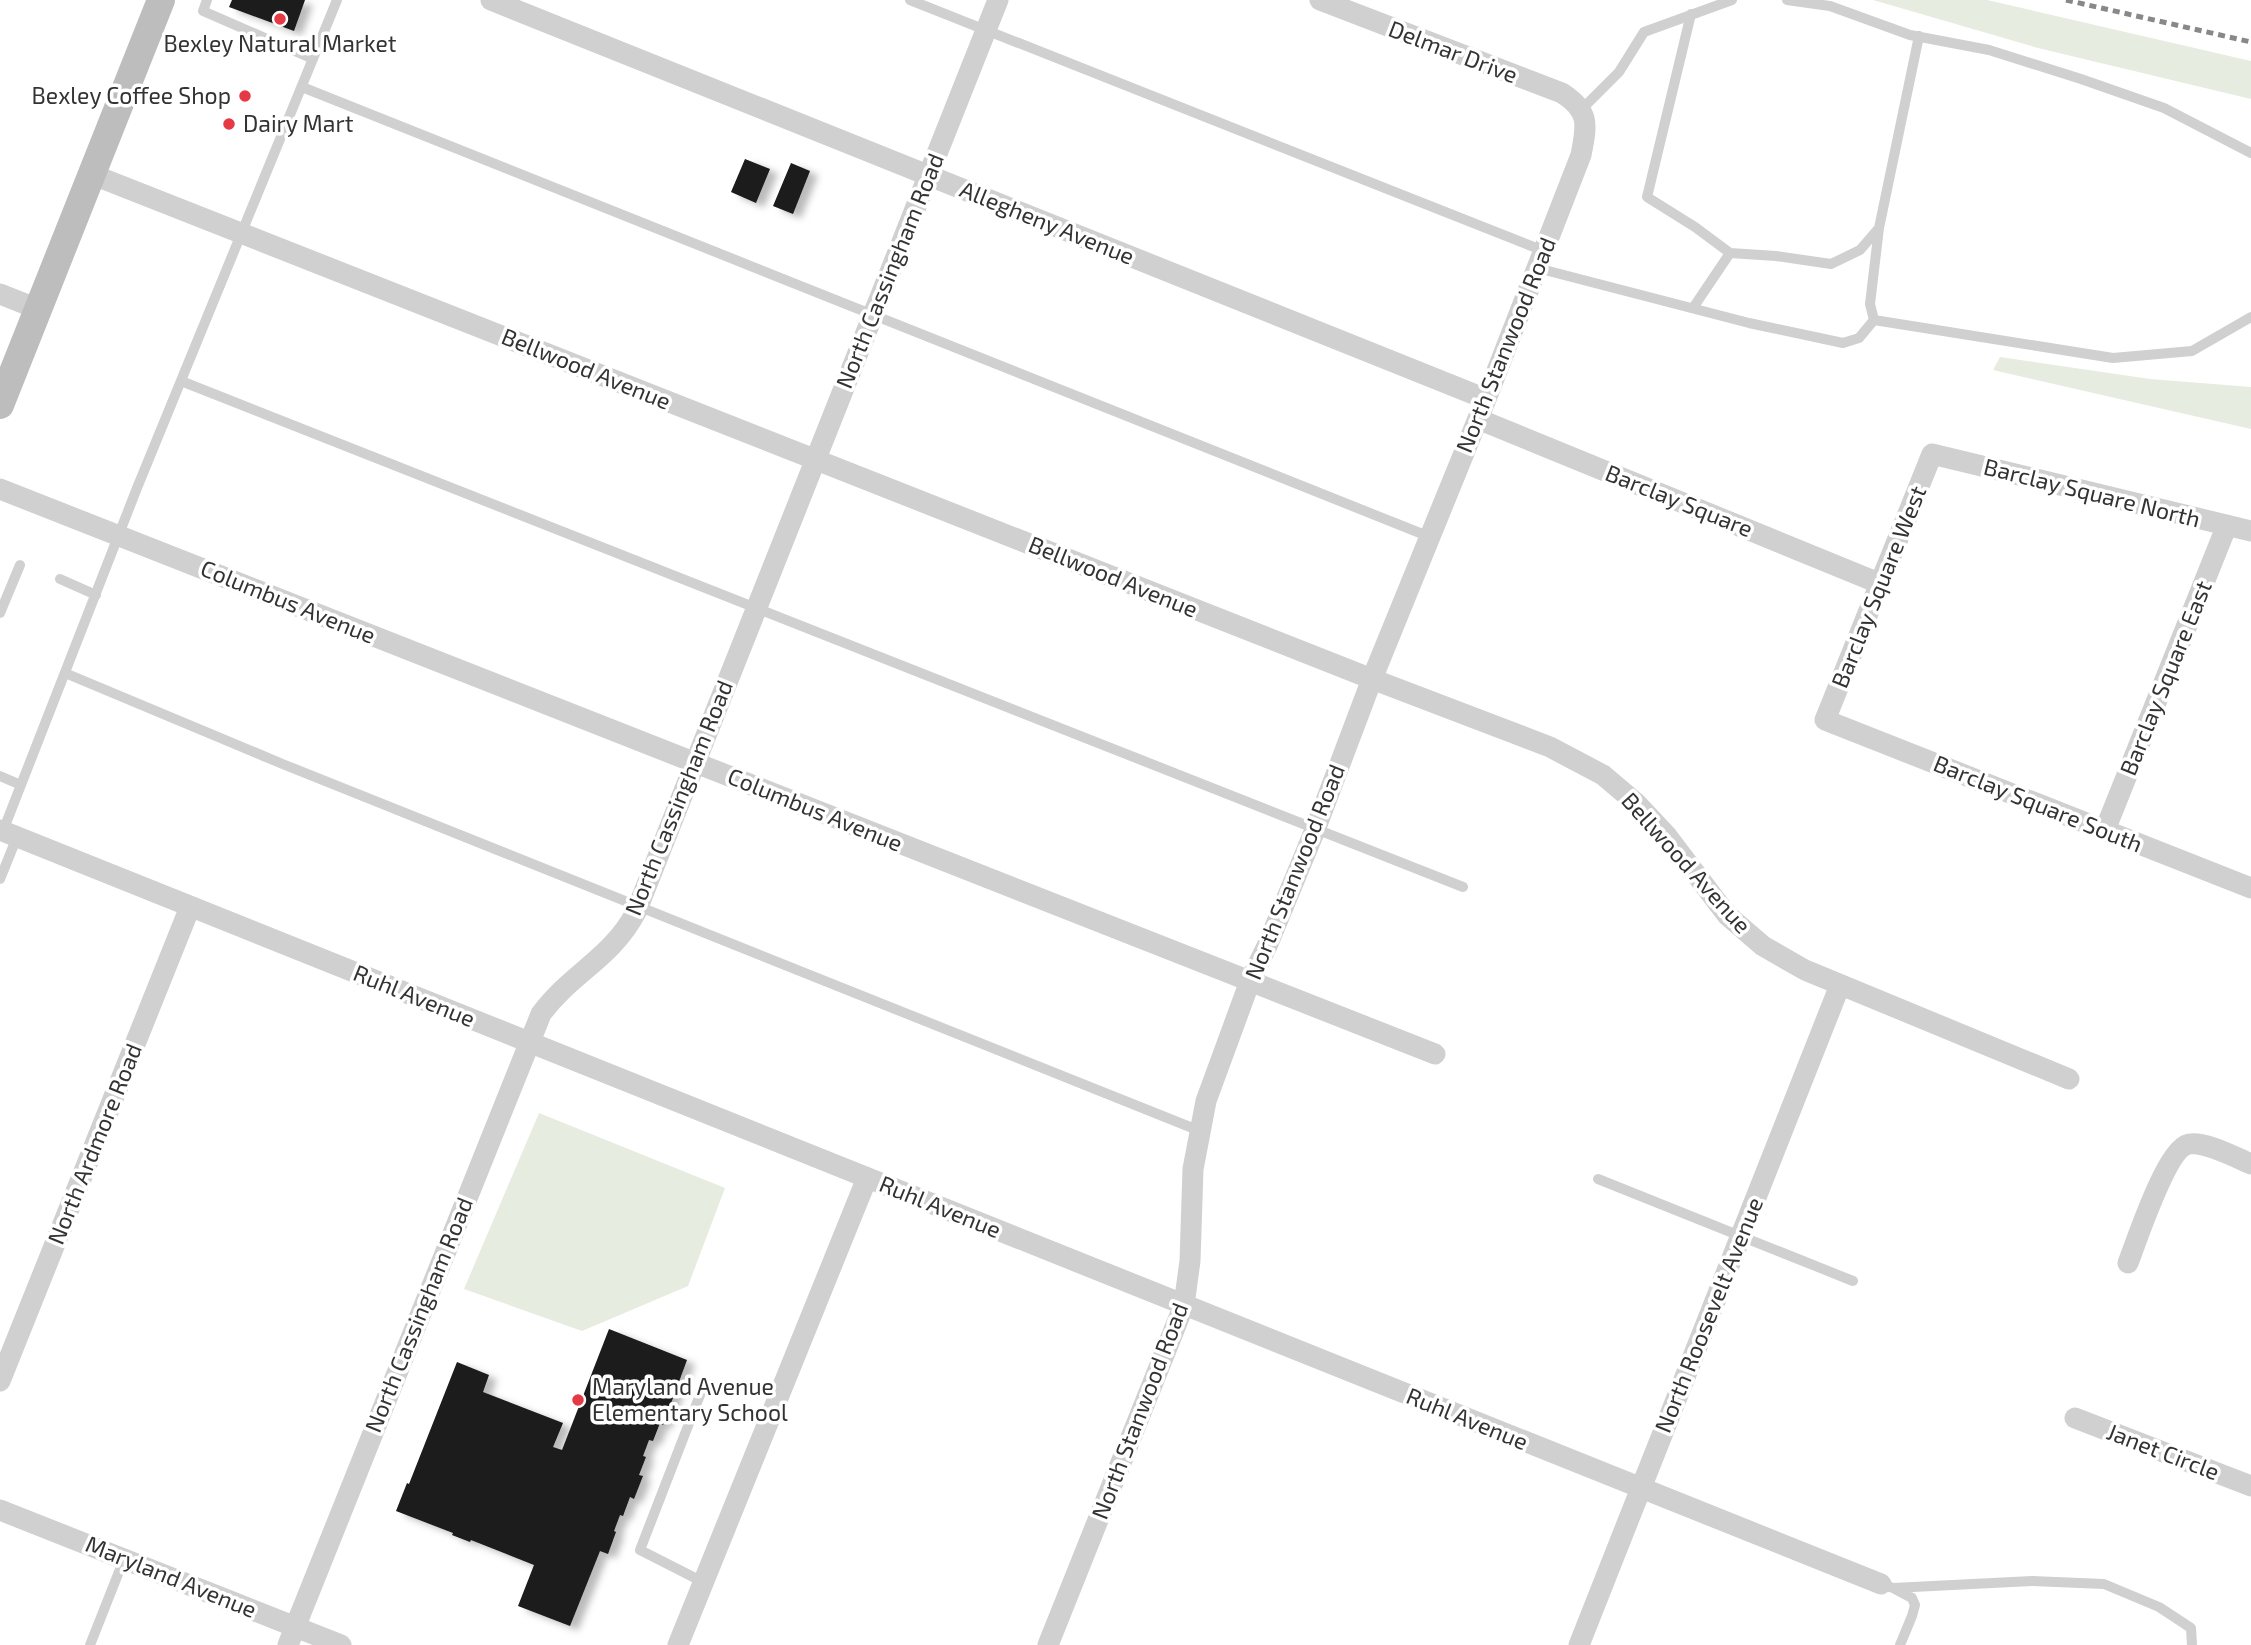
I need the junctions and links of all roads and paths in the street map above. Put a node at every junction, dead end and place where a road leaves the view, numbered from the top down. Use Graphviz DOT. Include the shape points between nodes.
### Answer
graph roads {
  1 [pos="161,0"];
  2 [pos="207,0"];
  3 [pos="337,0"];
  4 [pos="491,0"];
  5 [pos="911,0"];
  6 [pos="998,0"];
  7 [pos="1320,0"];
  8 [pos="1732,0"];
  9 [pos="1787,0"];
  10 [pos="1691,14"];
  11 [pos="986,30"];
  12 [pos="1919,36"];
  13 [pos="313,59"];
  14 [pos="302,87"];
  15 [pos="1582,109"];
  16 [pos="2251,153"];
  17 [pos="91,174"];
  18 [pos="928,175"];
  19 [pos="1879,228"];
  20 [pos="242,233"];
  21 [pos="1730,253"];
  22 [pos="1540,260"];
  23 [pos="0,294"];
  24 [pos="1693,308"];
  25 [pos="38,309"];
  26 [pos="873,313"];
  27 [pos="2251,317"];
  28 [pos="1874,320"];
  29 [pos="181,381"];
  30 [pos="1486,399"];
  31 [pos="0,405"];
  32 [pos="1478,419"];
  33 [pos="1932,454"];
  34 [pos="815,459"];
  35 [pos="0,489"];
  36 [pos="2227,526"];
  37 [pos="2251,531"];
  38 [pos="119,536"];
  39 [pos="1430,537"];
  40 [pos="20,565"];
  41 [pos="60,579"];
  42 [pos="1881,584"];
  43 [pos="96,595"];
  44 [pos="755,609"];
  45 [pos="0,613"];
  46 [pos="65,673"];
  47 [pos="1372,679"];
  48 [pos="1825,720"];
  49 [pos="694,762"];
  50 [pos="0,776"];
  51 [pos="21,785"];
  52 [pos="1316,828"];
  53 [pos="2105,830"];
  54 [pos="7,832"];
  55 [pos="0,879"];
  56 [pos="1463,887"];
  57 [pos="2251,888"];
  58 [pos="638,905"];
  59 [pos="190,907"];
  60 [pos="1250,981"];
  61 [pos="1840,985"];
  62 [pos="528,1042"];
  63 [pos="1435,1054"];
  64 [pos="2069,1079"];
  65 [pos="1200,1131"];
  66 [pos="2251,1164"];
  67 [pos="867,1178"];
  68 [pos="1598,1179"];
  69 [pos="1741,1236"];
  70 [pos="2128,1263"];
  71 [pos="1853,1281"];
  72 [pos="1184,1305"];
  73 [pos="0,1381"];
  74 [pos="705,1382"];
  75 [pos="2075,1418"];
  76 [pos="2251,1486"];
  77 [pos="1641,1488"];
  78 [pos="0,1510"];
  79 [pos="124,1559"];
  80 [pos="703,1582"];
  81 [pos="1887,1586"];
  82 [pos="292,1636"];
  83 [pos="90,1645"];
  84 [pos="341,1645"];
  85 [pos="678,1645"];
  86 [pos="1048,1645"];
  87 [pos="1579,1645"];
  88 [pos="1900,1645"];
  89 [pos="2192,1645"];
  1 -- 17 [label="street"];
  2 -- 13 [label="lane" via="203,11"];
  3 -- 13 [label="lane"];
  4 -- 18 [label="street, Allegheny Avenue"];
  5 -- 11 [label="lane"];
  6 -- 11 [label="street, North Cassingham Road"];
  7 -- 15 [label="street, Delmar Drive" via="1562,93"];
  8 -- 10 [label="lane"];
  9 -- 12 [label="lane" via="1830,6"];
  10 -- 15 [label="lane" via="1643,32 1619,72"];
  10 -- 21 [label="lane" via="1647,197"];
  11 -- 18 [label="street, North Cassingham Road"];
  11 -- 22 [label="lane"];
  12 -- 16 [label="lane" via="1989,50 2164,108"];
  12 -- 19 [label="lane"];
  13 -- 14 [label="lane"];
  14 -- 20 [label="lane"];
  14 -- 26 [label="lane"];
  15 -- 22 [label="street, North Stanwood Road" via="1586,133 1581,155"];
  17 -- 20 [label="street, Bellwood Avenue"];
  17 -- 25 [label="street"];
  18 -- 26 [label="street, North Cassingham Road"];
  18 -- 30 [label="street, Allegheny Avenue"];
  19 -- 21 [label="lane" via="1860,250 1832,264"];
  19 -- 28 [label="lane" via="1870,304"];
  20 -- 29 [label="lane"];
  20 -- 34 [label="street, Bellwood Avenue"];
  21 -- 24 [label="lane"];
  22 -- 24 [label="lane"];
  22 -- 30 [label="street, North Stanwood Road"];
  23 -- 25 [label="street"];
  24 -- 28 [label="lane" via="1843,342 1859,338"];
  25 -- 31 [label="street"];
  26 -- 34 [label="street, North Cassingham Road"];
  26 -- 39 [label="lane"];
  27 -- 28 [label="lane" via="2192,351 2113,358"];
  29 -- 38 [label="lane"];
  29 -- 44 [label="lane"];
  30 -- 32 [label="street, North Stanwood Road"];
  32 -- 39 [label="street, North Stanwood Road"];
  32 -- 42 [label="street, Barclay Square"];
  33 -- 36 [label="street, Barclay Square North"];
  33 -- 42 [label="street, Barclay Square West"];
  34 -- 44 [label="street, North Cassingham Road"];
  34 -- 47 [label="street, Bellwood Avenue"];
  35 -- 38 [label="street, Columbus Avenue"];
  36 -- 37 [label="street, Barclay Square North"];
  36 -- 53 [label="street, Barclay Square East"];
  38 -- 43 [label="lane"];
  38 -- 49 [label="street, Columbus Avenue"];
  39 -- 47 [label="street, North Stanwood Road"];
  40 -- 45 [label="lane"];
  41 -- 43 [label="lane"];
  42 -- 48 [label="street, Barclay Square West"];
  43 -- 46 [label="lane"];
  44 -- 49 [label="street, North Cassingham Road"];
  44 -- 52 [label="lane"];
  46 -- 51 [label="lane"];
  46 -- 58 [label="lane"];
  47 -- 52 [label="street, North Stanwood Road"];
  47 -- 61 [label="street, Bellwood Avenue" via="1550,747 1603,775 1667,836 1727,915 1763,946"];
  48 -- 53 [label="street, Barclay Square South"];
  49 -- 58 [label="street, North Cassingham Road"];
  49 -- 60 [label="street, Columbus Avenue"];
  50 -- 51 [label="lane"];
  51 -- 54 [label="lane"];
  52 -- 56 [label="lane"];
  52 -- 60 [label="street, North Stanwood Road"];
  53 -- 57 [label="street, Barclay Square South"];
  54 -- 55 [label="lane"];
  54 -- 59 [label="street, Ruhl Avenue"];
  58 -- 62 [label="street, North Cassingham Road" via="616,941 554,995"];
  58 -- 65 [label="lane"];
  59 -- 62 [label="street, Ruhl Avenue"];
  59 -- 73 [label="street, North Ardmore Road"];
  60 -- 63 [label="street, Columbus Avenue"];
  60 -- 65 [label="street, North Stanwood Road" via="1206,1101"];
  61 -- 64 [label="street, Bellwood Avenue"];
  61 -- 69 [label="street, North Roosevelt Avenue"];
  62 -- 67 [label="street, Ruhl Avenue"];
  62 -- 82 [label="street, North Cassingham Road"];
  65 -- 72 [label="street, North Stanwood Road"];
  66 -- 70 [label="street" via="2198,1143 2186,1144 2176,1152"];
  67 -- 72 [label="street, Ruhl Avenue"];
  67 -- 80 [label="street"];
  68 -- 69 [label="lane"];
  69 -- 71 [label="lane"];
  69 -- 77 [label="street, North Roosevelt Avenue"];
  72 -- 77 [label="street, Ruhl Avenue"];
  72 -- 86 [label="street, North Stanwood Road"];
  74 -- 80 [label="lane" via="640,1550"];
  75 -- 76 [label="street, Janet Circle"];
  77 -- 81 [label="street, Ruhl Avenue"];
  77 -- 87 [label="street, North Roosevelt Avenue"];
  78 -- 79 [label="street, Maryland Avenue"];
  79 -- 82 [label="street, Maryland Avenue"];
  79 -- 83 [label="lane"];
  80 -- 85 [label="street"];
  81 -- 88 [label="lane" via="1912,1598 1914,1605"];
  81 -- 89 [label="lane" via="2032,1581 2104,1584 2159,1607 2191,1628"];
  82 -- 84 [label="street, Maryland Avenue"];
}
